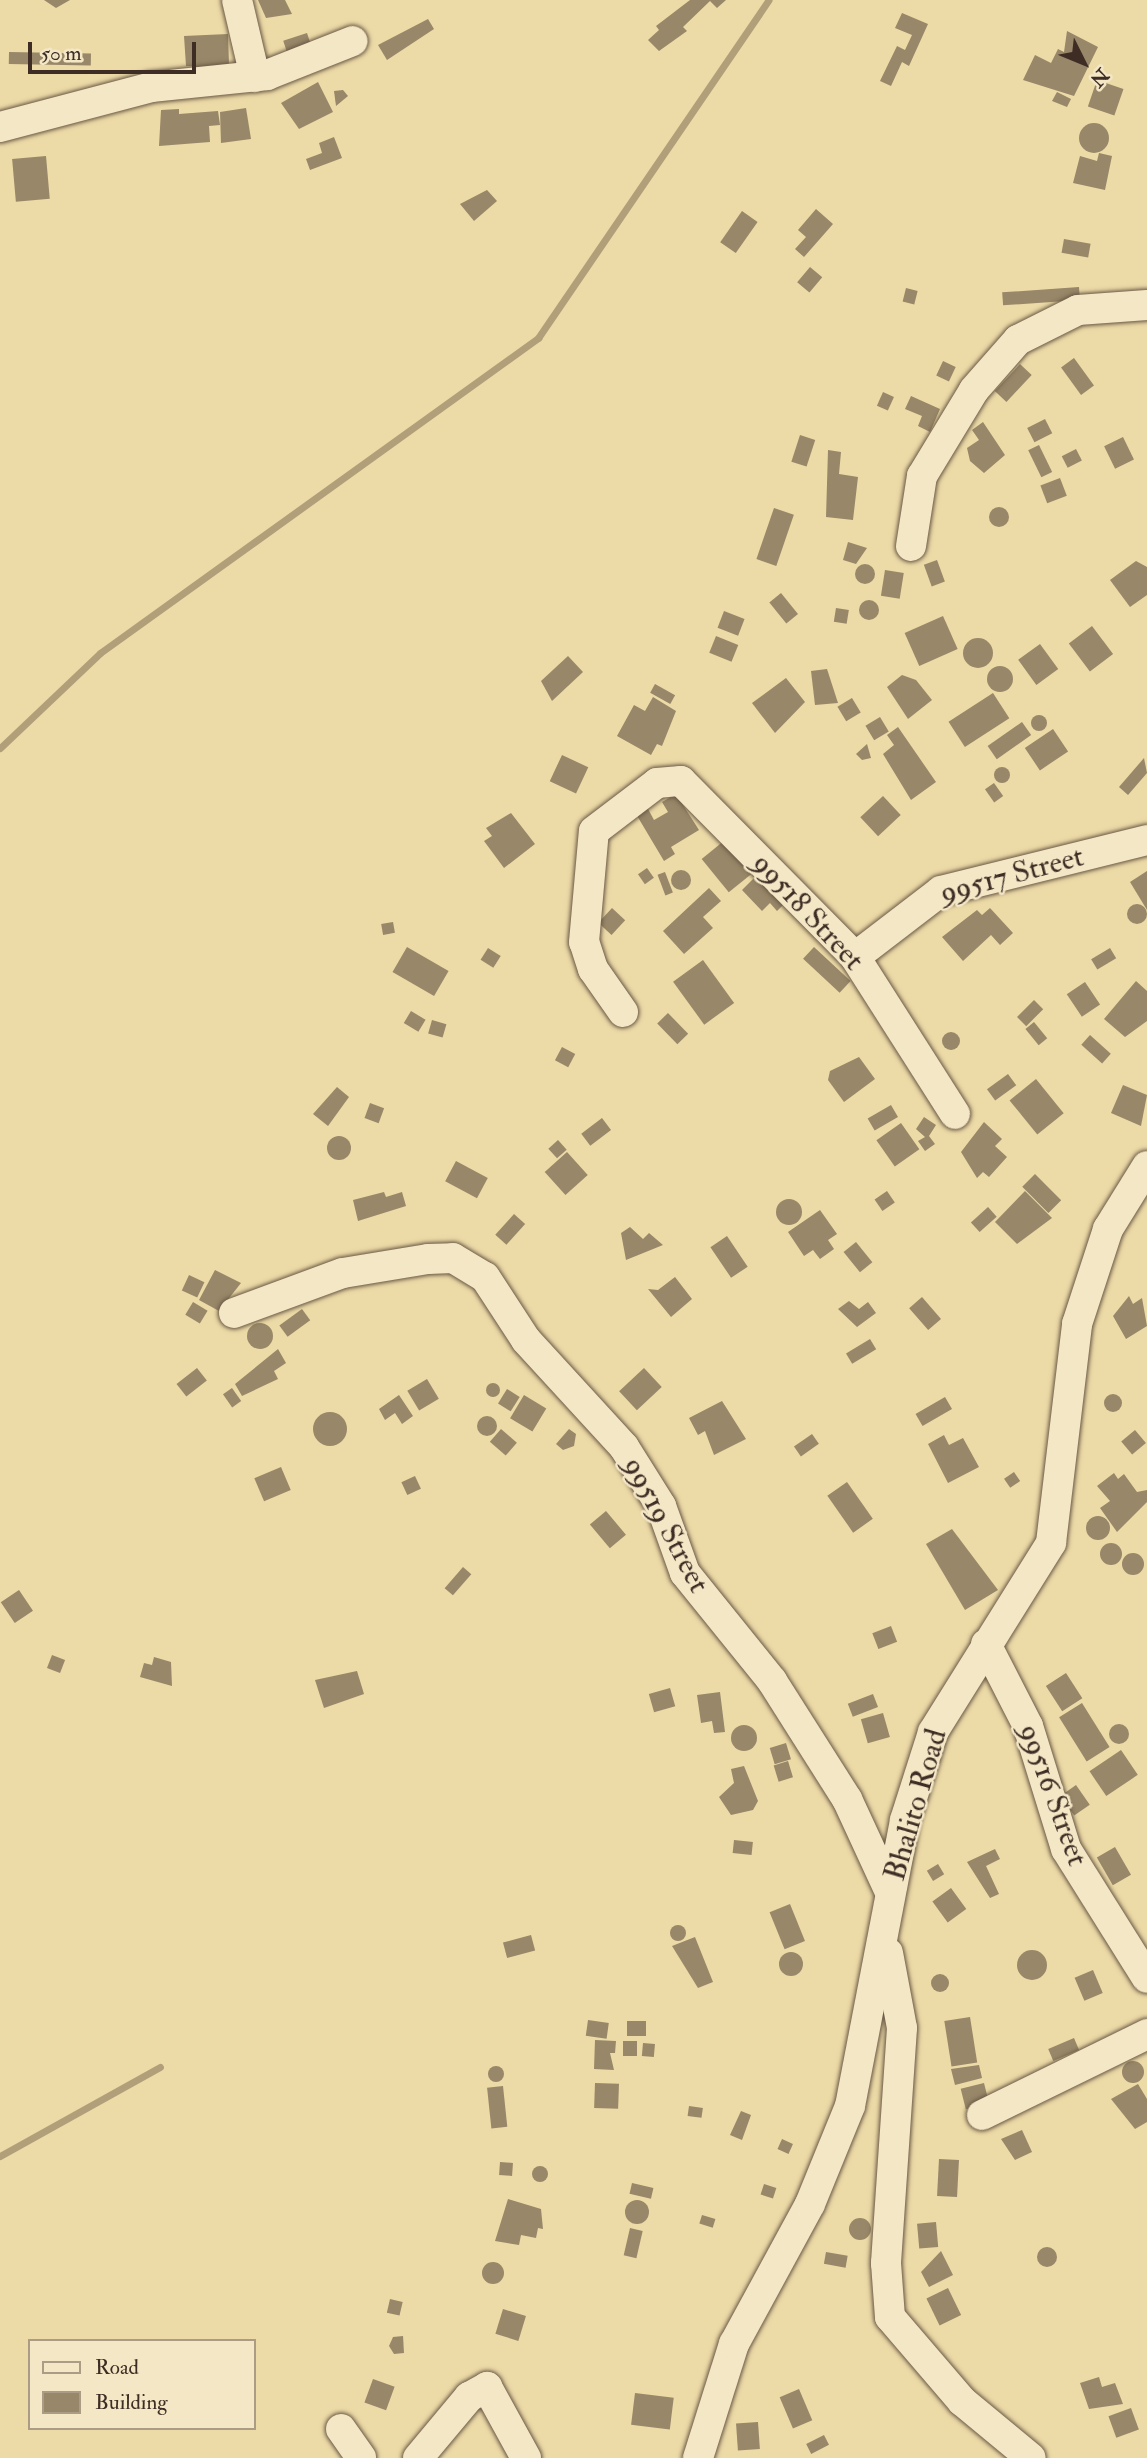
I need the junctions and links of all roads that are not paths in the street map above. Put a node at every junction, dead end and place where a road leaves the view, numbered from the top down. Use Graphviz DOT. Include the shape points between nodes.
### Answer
graph roads {
  1 [pos="237,0"];
  2 [pos="353,41"];
  3 [pos="256,77"];
  4 [pos="0,127"];
  5 [pos="1147,305"];
  6 [pos="911,546"];
  7 [pos="1147,840"];
  8 [pos="855,957"];
  9 [pos="623,1012"];
  10 [pos="955,1114"];
  11 [pos="1147,1166"];
  12 [pos="234,1314"];
  13 [pos="986,1644"];
  14 [pos="890,1892"];
  15 [pos="884,1936"];
  16 [pos="1147,1978"];
  17 [pos="1147,2034"];
  18 [pos="982,2115"];
  19 [pos="341,2429"];
  20 [pos="360,2458"];
  21 [pos="418,2458"];
  22 [pos="526,2458"];
  23 [pos="698,2458"];
  24 [pos="1031,2458"];
  1 -- 3 [label="street"];
  2 -- 3 [label="street"];
  3 -- 4 [label="street" via="151,87"];
  5 -- 6 [label="street" via="1078,310 1018,340 967,401 922,476"];
  7 -- 8 [label="street, 99517 Street" via="941,891"];
  8 -- 9 [label="street, 99518 Street" via="691,785 657,783 594,831 593,870 583,902 588,957"];
  8 -- 10 [label="street, 99518 Street"];
  11 -- 13 [label="street, Bhalito Road" via="1108,1229 1077,1324 1051,1543 1025,1594"];
  12 -- 14 [label="street, 99519 Street" via="343,1273 453,1258 496,1287 526,1340 624,1447 661,1506 685,1573 772,1681 847,1799"];
  13 -- 14 [label="street, Bhalito Road" via="929,1743"];
  13 -- 16 [label="street, 99516 Street" via="1028,1726 1066,1849"];
  14 -- 15 [label="street, Bhalito Road"];
  15 -- 23 [label="street, Bhalito Road" via="864,2053 837,2141 734,2344"];
  15 -- 24 [label="street" via="902,2028 886,2263 890,2316 962,2401"];
  17 -- 18 [label="street"];
  19 -- 20 [label="street"];
  21 -- 22 [label="street" via="469,2397 486,2387"];
}
